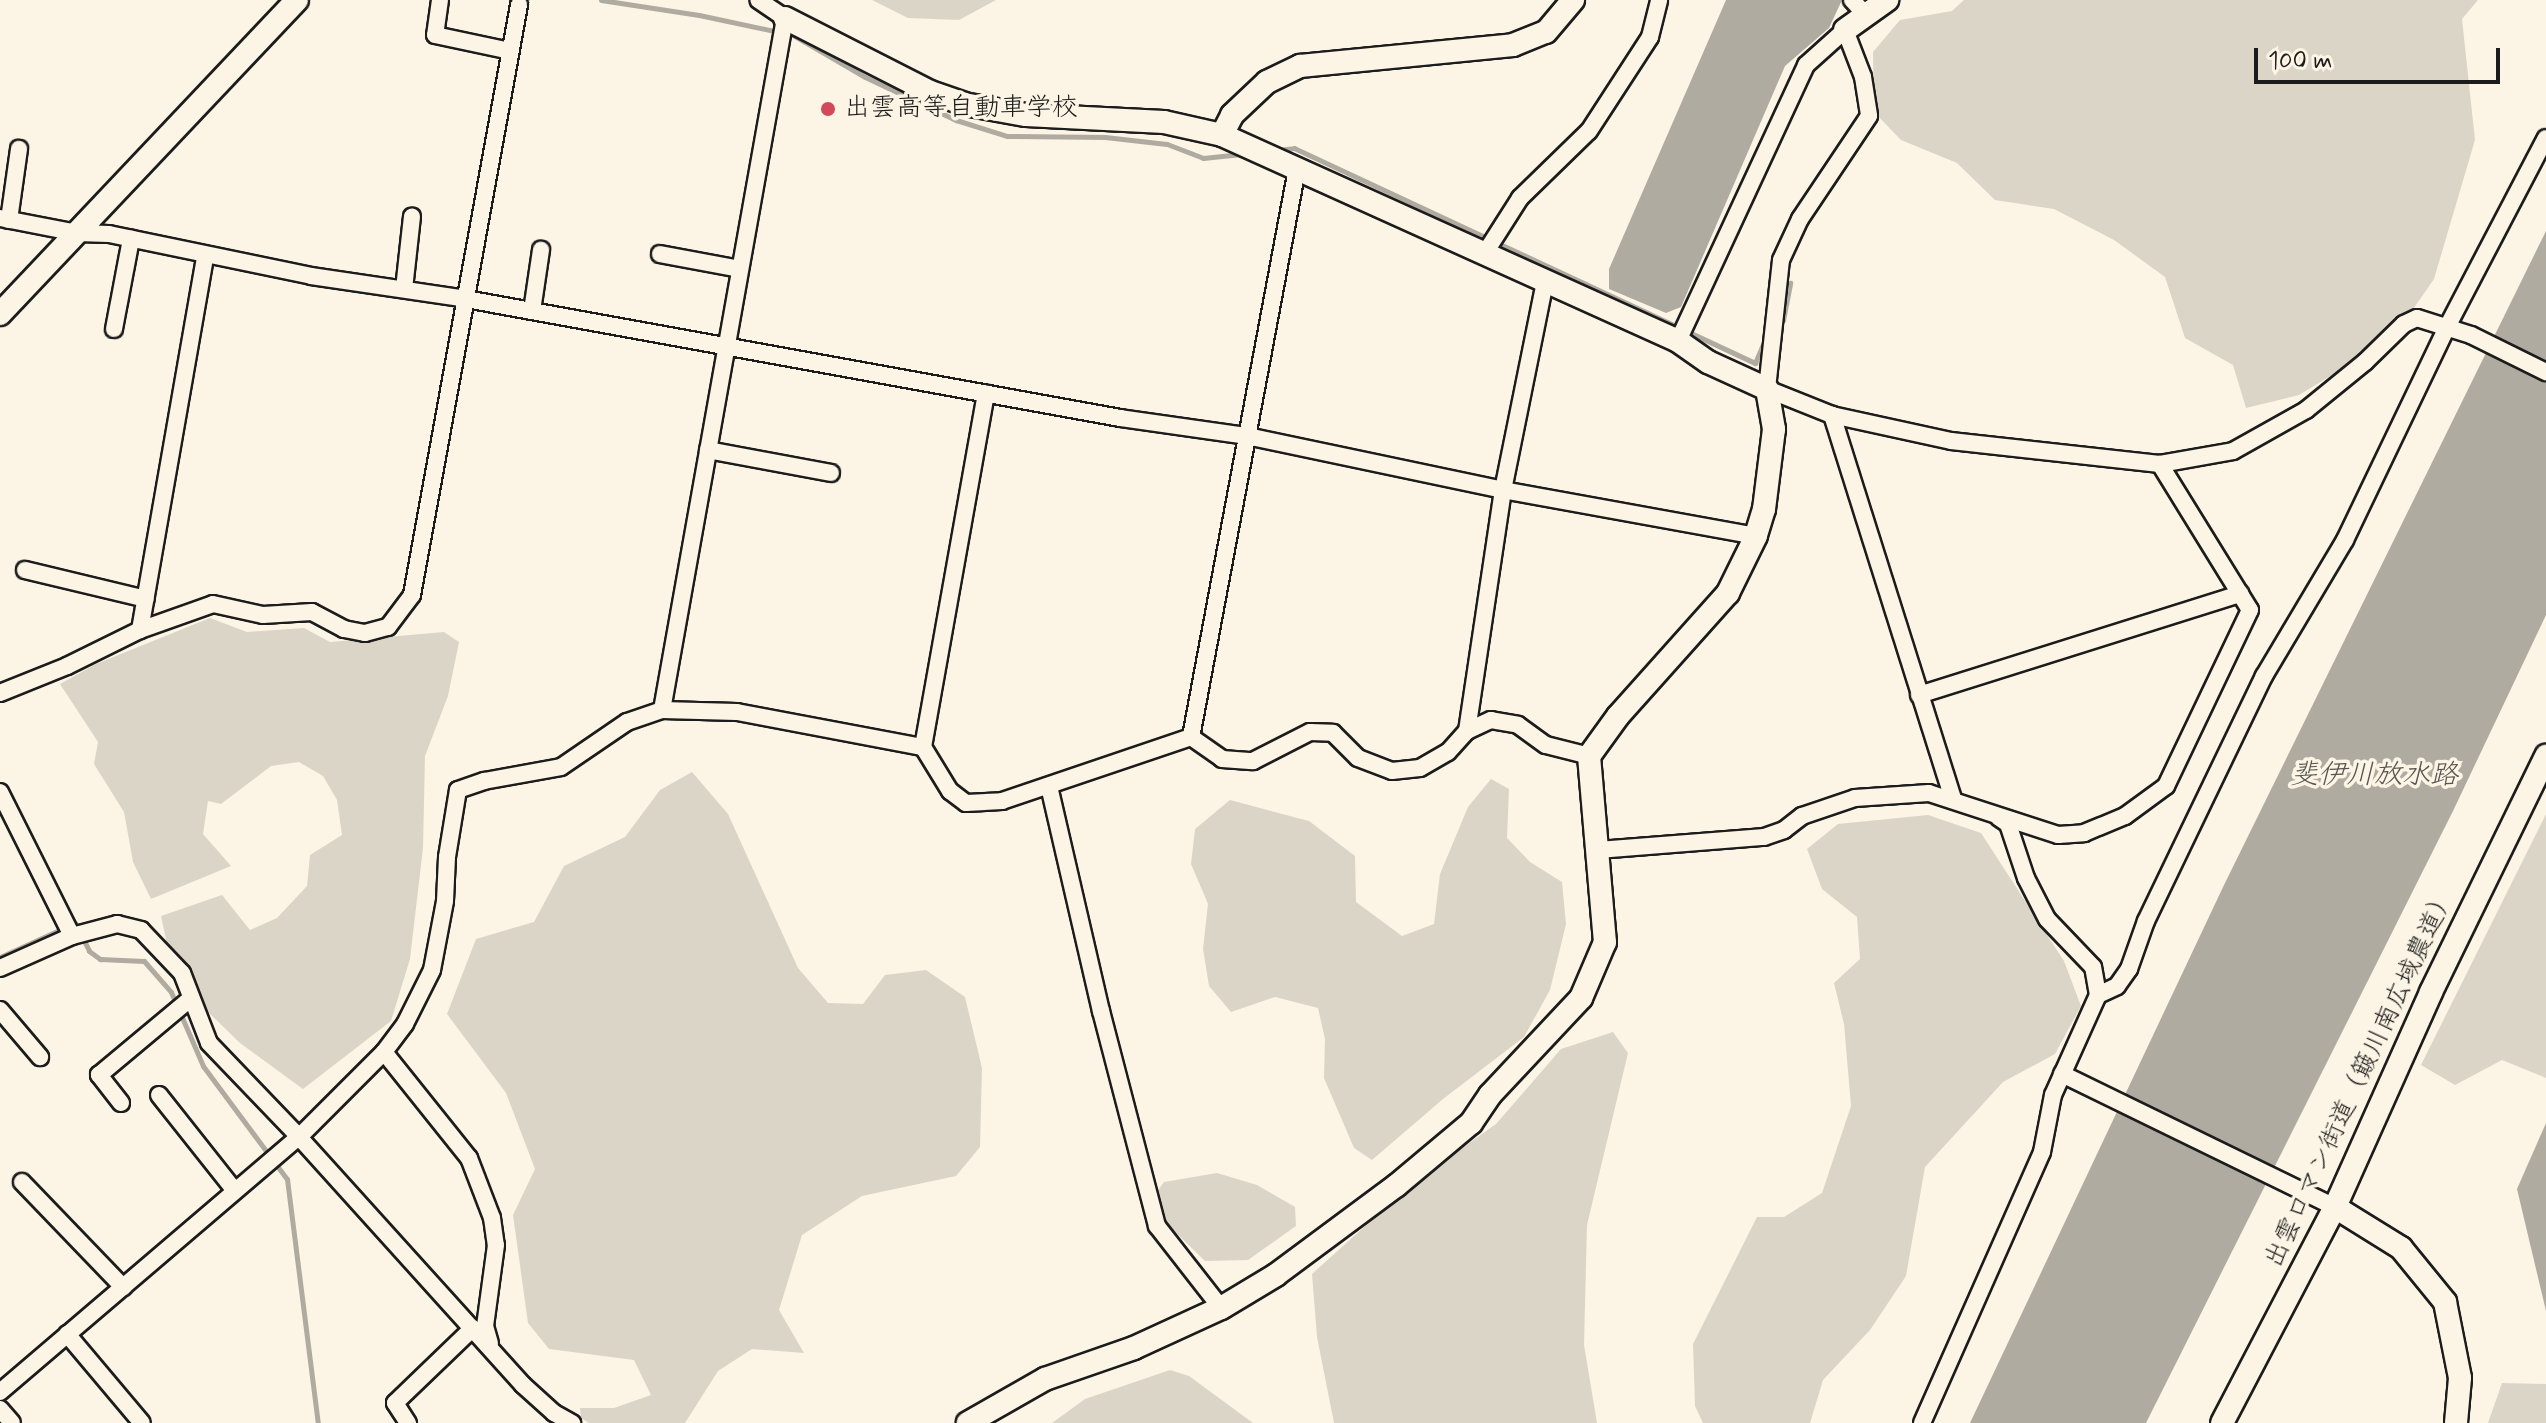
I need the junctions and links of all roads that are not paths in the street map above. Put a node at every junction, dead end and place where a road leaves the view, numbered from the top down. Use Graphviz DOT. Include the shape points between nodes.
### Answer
graph roads {
  1 [pos="297,0"];
  2 [pos="440,0"];
  3 [pos="758,0"];
  4 [pos="1573,0"];
  5 [pos="1659,0"];
  6 [pos="1887,0"];
  7 [pos="519,5"];
  8 [pos="1859,8"];
  9 [pos="785,18"];
  10 [pos="1845,30"];
  11 [pos="510,51"];
  12 [pos="1222,135"];
  13 [pos="2546,138"];
  14 [pos="19,149"];
  15 [pos="1297,169"];
  16 [pos="412,216"];
  17 [pos="4,219"];
  18 [pos="77,233"];
  19 [pos="131,239"];
  20 [pos="541,250"];
  21 [pos="1485,253"];
  22 [pos="660,254"];
  23 [pos="205,256"];
  24 [pos="740,269"];
  25 [pos="1545,281"];
  26 [pos="404,289"];
  27 [pos="466,299"];
  28 [pos="532,311"];
  29 [pos="0,314"];
  30 [pos="2447,327"];
  31 [pos="114,329"];
  32 [pos="1678,341"];
  33 [pos="726,346"];
  34 [pos="2546,372"];
  35 [pos="1767,389"];
  36 [pos="986,394"];
  37 [pos="1832,415"];
  38 [pos="1247,436"];
  39 [pos="708,450"];
  40 [pos="2160,464"];
  41 [pos="831,473"];
  42 [pos="1503,490"];
  43 [pos="1756,536"];
  44 [pos="25,570"];
  45 [pos="2240,594"];
  46 [pos="146,599"];
  47 [pos="140,630"];
  48 [pos="0,693"];
  49 [pos="1919,695"];
  50 [pos="662,710"];
  51 [pos="1467,731"];
  52 [pos="1191,737"];
  53 [pos="923,747"];
  54 [pos="1589,756"];
  55 [pos="2546,756"];
  56 [pos="1049,786"];
  57 [pos="0,792"];
  58 [pos="1953,798"];
  59 [pos="1987,811"];
  60 [pos="1598,850"];
  61 [pos="72,936"];
  62 [pos="0,968"];
  63 [pos="2098,995"];
  64 [pos="191,998"];
  65 [pos="0,1010"];
  66 [pos="384,1052"];
  67 [pos="40,1057"];
  68 [pos="2062,1074"];
  69 [pos="159,1095"];
  70 [pos="121,1103"];
  71 [pos="299,1137"];
  72 [pos="22,1182"];
  73 [pos="235,1191"];
  74 [pos="2335,1207"];
  75 [pos="123,1287"];
  76 [pos="1221,1308"];
  77 [pos="473,1328"];
  78 [pos="67,1334"];
  79 [pos="492,1349"];
  80 [pos="0,1392"];
  81 [pos="0,1409"];
  82 [pos="12,1423"];
  83 [pos="142,1423"];
  84 [pos="408,1423"];
  85 [pos="572,1423"];
  86 [pos="968,1423"];
  87 [pos="1922,1423"];
  88 [pos="2222,1423"];
  89 [pos="2456,1423"];
  1 -- 18 [label="street"];
  2 -- 11 [label="street" via="435,35"];
  3 -- 9 [label="street"];
  4 -- 12 [label="street" via="1546,32 1513,45 1300,66 1267,82 1232,115"];
  5 -- 21 [label="street" via="1650,37 1589,131 1520,198"];
  6 -- 8 [label="street"];
  7 -- 11 [label="street"];
  8 -- 10 [label="street"];
  9 -- 12 [label="street" via="964,104 1026,115 1164,122"];
  9 -- 24 [label="street"];
  10 -- 32 [label="street" via="1806,65"];
  10 -- 35 [label="street" via="1863,77 1869,116 1800,219 1781,260"];
  11 -- 27 [label="street"];
  12 -- 15 [label="street"];
  13 -- 30 [label="street"];
  14 -- 17 [label="street"];
  15 -- 21 [label="street"];
  15 -- 38 [label="street"];
  16 -- 26 [label="street"];
  17 -- 18 [label="street"];
  18 -- 19 [label="street"];
  18 -- 29 [label="street"];
  19 -- 23 [label="street"];
  19 -- 31 [label="street"];
  20 -- 28 [label="street"];
  21 -- 25 [label="street"];
  22 -- 24 [label="street"];
  23 -- 26 [label="street"];
  23 -- 46 [label="street"];
  24 -- 33 [label="street"];
  25 -- 32 [label="street"];
  25 -- 42 [label="street"];
  26 -- 27 [label="street"];
  27 -- 28 [label="street"];
  27 -- 47 [label="street" via="412,595 388,627 365,633 344,629 312,612 263,615 213,604"];
  28 -- 33 [label="street"];
  30 -- 34 [label="street"];
  30 -- 40 [label="street" via="2417,318 2404,324 2365,362 2282,424 2233,451"];
  30 -- 63 [label="street" via="2345,540 2264,676 2146,921 2129,969 2117,986"];
  32 -- 35 [label="street" via="1708,362"];
  33 -- 36 [label="street"];
  33 -- 39 [label="street"];
  35 -- 37 [label="street"];
  35 -- 43 [label="street" via="1774,429"];
  36 -- 38 [label="street"];
  36 -- 53 [label="street"];
  37 -- 40 [label="street" via="1951,441"];
  37 -- 49 [label="street"];
  38 -- 42 [label="street"];
  38 -- 52 [label="street"];
  39 -- 41 [label="street"];
  39 -- 50 [label="street"];
  40 -- 45 [label="street"];
  42 -- 43 [label="street"];
  42 -- 51 [label="street"];
  43 -- 54 [label="street" via="1728,593"];
  44 -- 46 [label="street"];
  45 -- 49 [label="street"];
  45 -- 59 [label="street" via="2250,610 2166,786 2125,816 2084,833 2058,835"];
  46 -- 47 [label="street"];
  47 -- 48 [label="street"];
  49 -- 58 [label="street"];
  50 -- 53 [label="street" via="737,712"];
  50 -- 66 [label="street" via="627,722 561,767 458,790 432,970"];
  51 -- 52 [label="street" via="1448,752 1420,768 1392,771 1358,758 1333,733 1310,732 1253,761 1222,759"];
  51 -- 54 [label="street" via="1491,720 1518,725 1546,745"];
  52 -- 56 [label="street"];
  53 -- 56 [label="street" via="950,791 966,803 1002,801"];
  54 -- 60 [label="street"];
  55 -- 74 [label="street, 出雲ロマン街道（簸川南広域農道）" via="2431,992"];
  56 -- 76 [label="street" via="1157,1226"];
  57 -- 61 [label="street"];
  58 -- 59 [label="street"];
  58 -- 60 [label="street" via="1929,793 1855,798 1812,811 1764,837"];
  59 -- 63 [label="street" via="2008,824 2047,919 2093,967"];
  60 -- 76 [label="street" via="1605,942 1581,998 1490,1095 1471,1123 1276,1275"];
  61 -- 62 [label="street"];
  61 -- 64 [label="street" via="117,924 141,930 182,973"];
  63 -- 68 [label="street"];
  64 -- 70 [label="street" via="99,1075"];
  64 -- 71 [label="street" via="209,1043"];
  65 -- 67 [label="street"];
  66 -- 71 [label="street"];
  66 -- 79 [label="street" via="469,1158 492,1218 496,1245 485,1326"];
  68 -- 74 [label="street"];
  68 -- 87 [label="street" via="2042,1152"];
  69 -- 73 [label="street"];
  71 -- 73 [label="street"];
  71 -- 77 [label="street"];
  72 -- 75 [label="street"];
  73 -- 75 [label="street"];
  74 -- 88 [label="street, 出雲ロマン街道（簸川南広域農道）"];
  74 -- 89 [label="street" via="2401,1248 2445,1302 2460,1378"];
  75 -- 78 [label="street"];
  76 -- 86 [label="street" via="1134,1348 1045,1379"];
  77 -- 79 [label="street"];
  77 -- 84 [label="street" via="395,1403"];
  78 -- 80 [label="street"];
  78 -- 83 [label="street"];
  79 -- 85 [label="street" via="523,1385"];
  81 -- 82 [label="street"];
}
